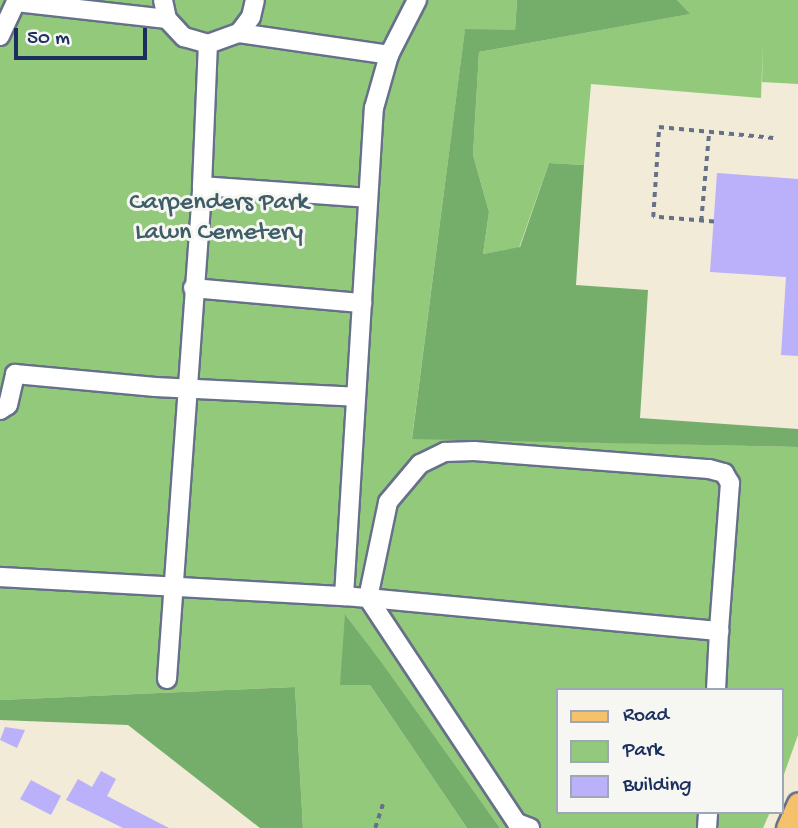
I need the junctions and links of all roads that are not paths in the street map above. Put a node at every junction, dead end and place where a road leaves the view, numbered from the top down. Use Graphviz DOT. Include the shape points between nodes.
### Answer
graph roads {
  1 [pos="163,0"];
  2 [pos="255,0"];
  3 [pos="417,0"];
  4 [pos="17,1"];
  5 [pos="167,19"];
  6 [pos="239,33"];
  7 [pos="0,36"];
  8 [pos="208,44"];
  9 [pos="389,55"];
  10 [pos="202,186"];
  11 [pos="368,198"];
  12 [pos="193,288"];
  13 [pos="362,303"];
  14 [pos="189,386"];
  15 [pos="356,397"];
  16 [pos="0,410"];
  17 [pos="0,577"];
  18 [pos="173,589"];
  19 [pos="344,596"];
  20 [pos="368,598"];
  21 [pos="719,631"];
  22 [pos="167,679"];
  23 [pos="716,688"];
  24 [pos="798,803"];
  25 [pos="530,828"];
  26 [pos="787,828"];
  1 -- 5 [label="lane"];
  2 -- 6 [label="lane" via="251,17"];
  3 -- 9 [label="lane"];
  4 -- 5 [label="lane"];
  4 -- 7 [label="lane"];
  5 -- 8 [label="lane" via="184,37"];
  6 -- 8 [label="lane"];
  6 -- 9 [label="lane"];
  8 -- 10 [label="lane"];
  9 -- 11 [label="lane" via="374,108"];
  10 -- 11 [label="lane"];
  10 -- 12 [label="lane"];
  11 -- 13 [label="lane"];
  12 -- 13 [label="lane"];
  12 -- 14 [label="lane"];
  13 -- 15 [label="lane"];
  14 -- 15 [label="lane"];
  14 -- 16 [label="lane" via="15,374 8,405"];
  14 -- 18 [label="lane"];
  15 -- 19 [label="lane"];
  17 -- 18 [label="lane"];
  18 -- 19 [label="lane"];
  18 -- 22 [label="lane"];
  19 -- 20 [label="lane"];
  20 -- 21 [label="lane"];
  20 -- 21 [label="lane" via="387,502 420,464 444,452 474,450 709,469 724,473 730,483"];
  20 -- 25 [label="lane" via="517,823"];
  21 -- 23 [label="lane"];
  24 -- 26 [label="main road"];
}
